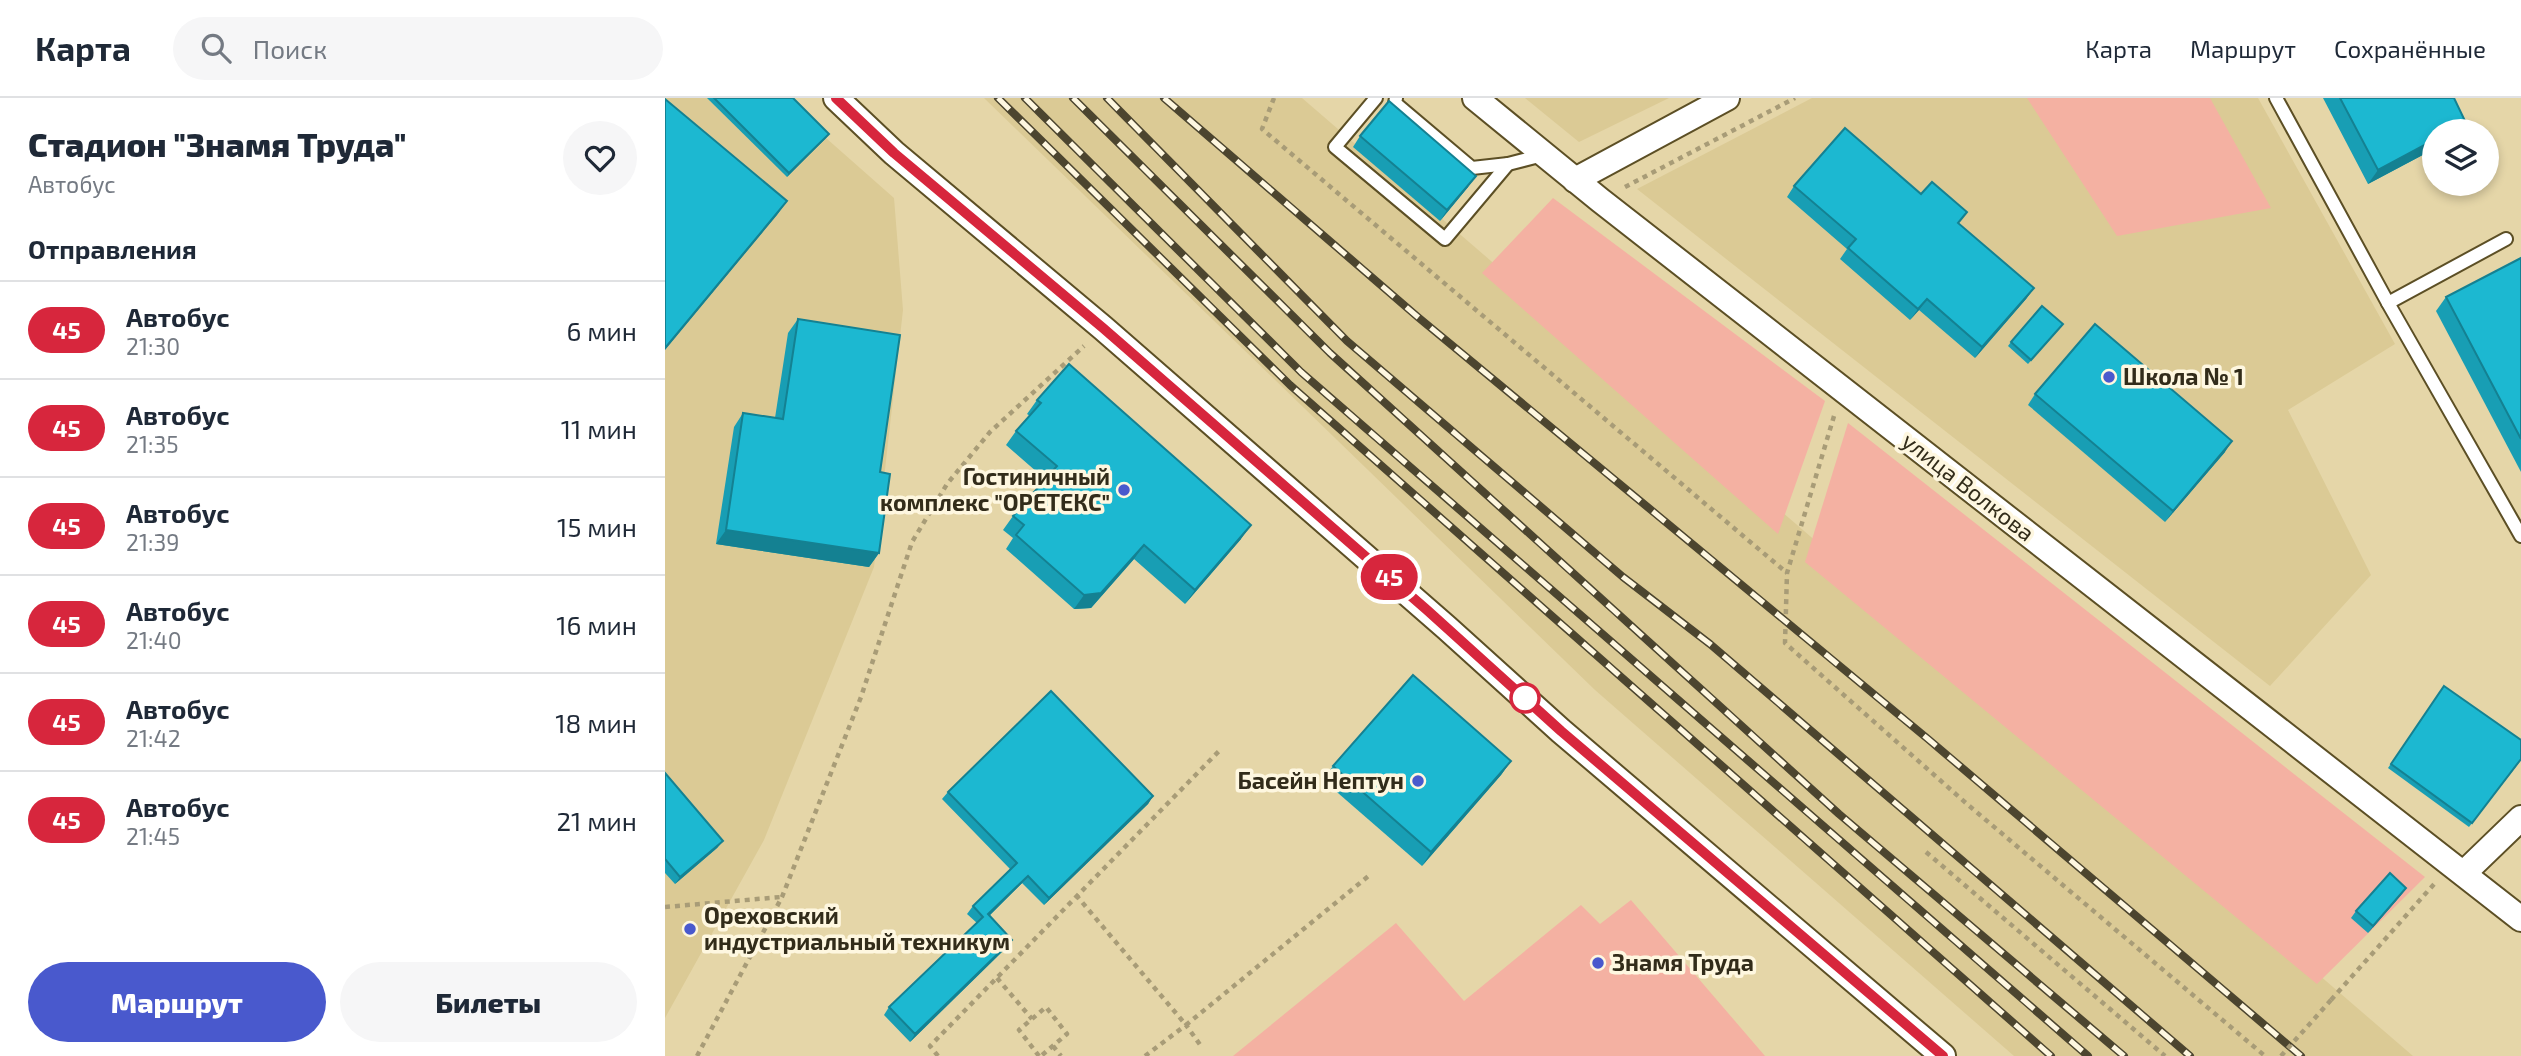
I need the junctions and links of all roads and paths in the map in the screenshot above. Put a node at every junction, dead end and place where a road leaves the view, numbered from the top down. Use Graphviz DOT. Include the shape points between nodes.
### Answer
graph roads {
  1 [pos="836,98"];
  2 [pos="1274,98"];
  3 [pos="1376,98"];
  4 [pos="1475,98"];
  5 [pos="1727,98"];
  6 [pos="1795,98"];
  7 [pos="2276,98"];
  8 [pos="1399,104"];
  9 [pos="1393,122"];
  10 [pos="1423,126"];
  11 [pos="1412,139"];
  12 [pos="1445,145"];
  13 [pos="1543,155"];
  14 [pos="1434,158"];
  15 [pos="1463,160"];
  16 [pos="1508,164"];
  17 [pos="1452,173"];
  18 [pos="1575,180"];
  19 [pos="1600,200"];
  20 [pos="2506,239"];
  21 [pos="2388,303"];
  22 [pos="1103,328"];
  23 [pos="1842,389"];
  24 [pos="2521,536"];
  25 [pos="1787,573"];
  26 [pos="1220,750"];
  27 [pos="2521,818"];
  28 [pos="1926,852"];
  29 [pos="1371,874"];
  30 [pos="2453,874"];
  31 [pos="1076,895"];
  32 [pos="782,897"];
  33 [pos="665,907"];
  34 [pos="2521,919"];
  35 [pos="997,978"];
  36 [pos="1032,1019"];
  37 [pos="1186,1025"];
  38 [pos="1053,1046"];
  39 [pos="1202,1046"];
  40 [pos="697,1056"];
  41 [pos="938,1056"];
  42 [pos="1040,1056"];
  43 [pos="1061,1056"];
  44 [pos="1145,1056"];
  45 [pos="1943,1056"];
  46 [pos="2165,1056"];
  47 [pos="2265,1056"];
  48 [pos="2281,1056"];
  1 -- 22 [label="street" via="894,153"];
  2 -- 25 [label="path" via="1262,129"];
  3 -- 16 [label="lane" via="1335,147 1360,160 1445,239"];
  4 -- 13 [label="street, улица Волкова"];
  5 -- 18 [label="street"];
  6 -- 19 [label="path"];
  7 -- 21 [label="lane"];
  8 -- 9 [label="lane"];
  8 -- 10 [label="lane"];
  10 -- 11 [label="lane"];
  10 -- 12 [label="lane"];
  12 -- 14 [label="lane"];
  12 -- 15 [label="lane"];
  13 -- 16 [label="lane"];
  13 -- 18 [label="street, улица Волкова"];
  15 -- 16 [label="lane" via="1472,168"];
  15 -- 17 [label="lane"];
  18 -- 19 [label="street, улица Волкова"];
  19 -- 23 [label="street, улица Волкова"];
  20 -- 21 [label="lane"];
  21 -- 24 [label="lane"];
  22 -- 32 [label="path" via="990,432 947,484 912,542 861,697"];
  22 -- 45 [label="street" via="1561,731"];
  23 -- 25 [label="path"];
  23 -- 30 [label="street, улица Волкова"];
  25 -- 47 [label="path" via="1785,643"];
  26 -- 31 [label="path"];
  27 -- 30 [label="street"];
  28 -- 46 [label="path"];
  29 -- 37 [label="path"];
  30 -- 34 [label="street, улица Волкова"];
  30 -- 48 [label="path, bridge"];
  31 -- 35 [label="path"];
  31 -- 37 [label="path"];
  32 -- 33 [label="path"];
  32 -- 40 [label="path"];
  35 -- 36 [label="path"];
  35 -- 41 [label="path" via="930,1046"];
  36 -- 38 [label="path" via="1045,1007 1067,1034"];
  36 -- 42 [label="path" via="1019,1030"];
  37 -- 39 [label="path"];
  37 -- 44 [label="path"];
  38 -- 42 [label="path"];
  38 -- 43 [label="path"];
}
